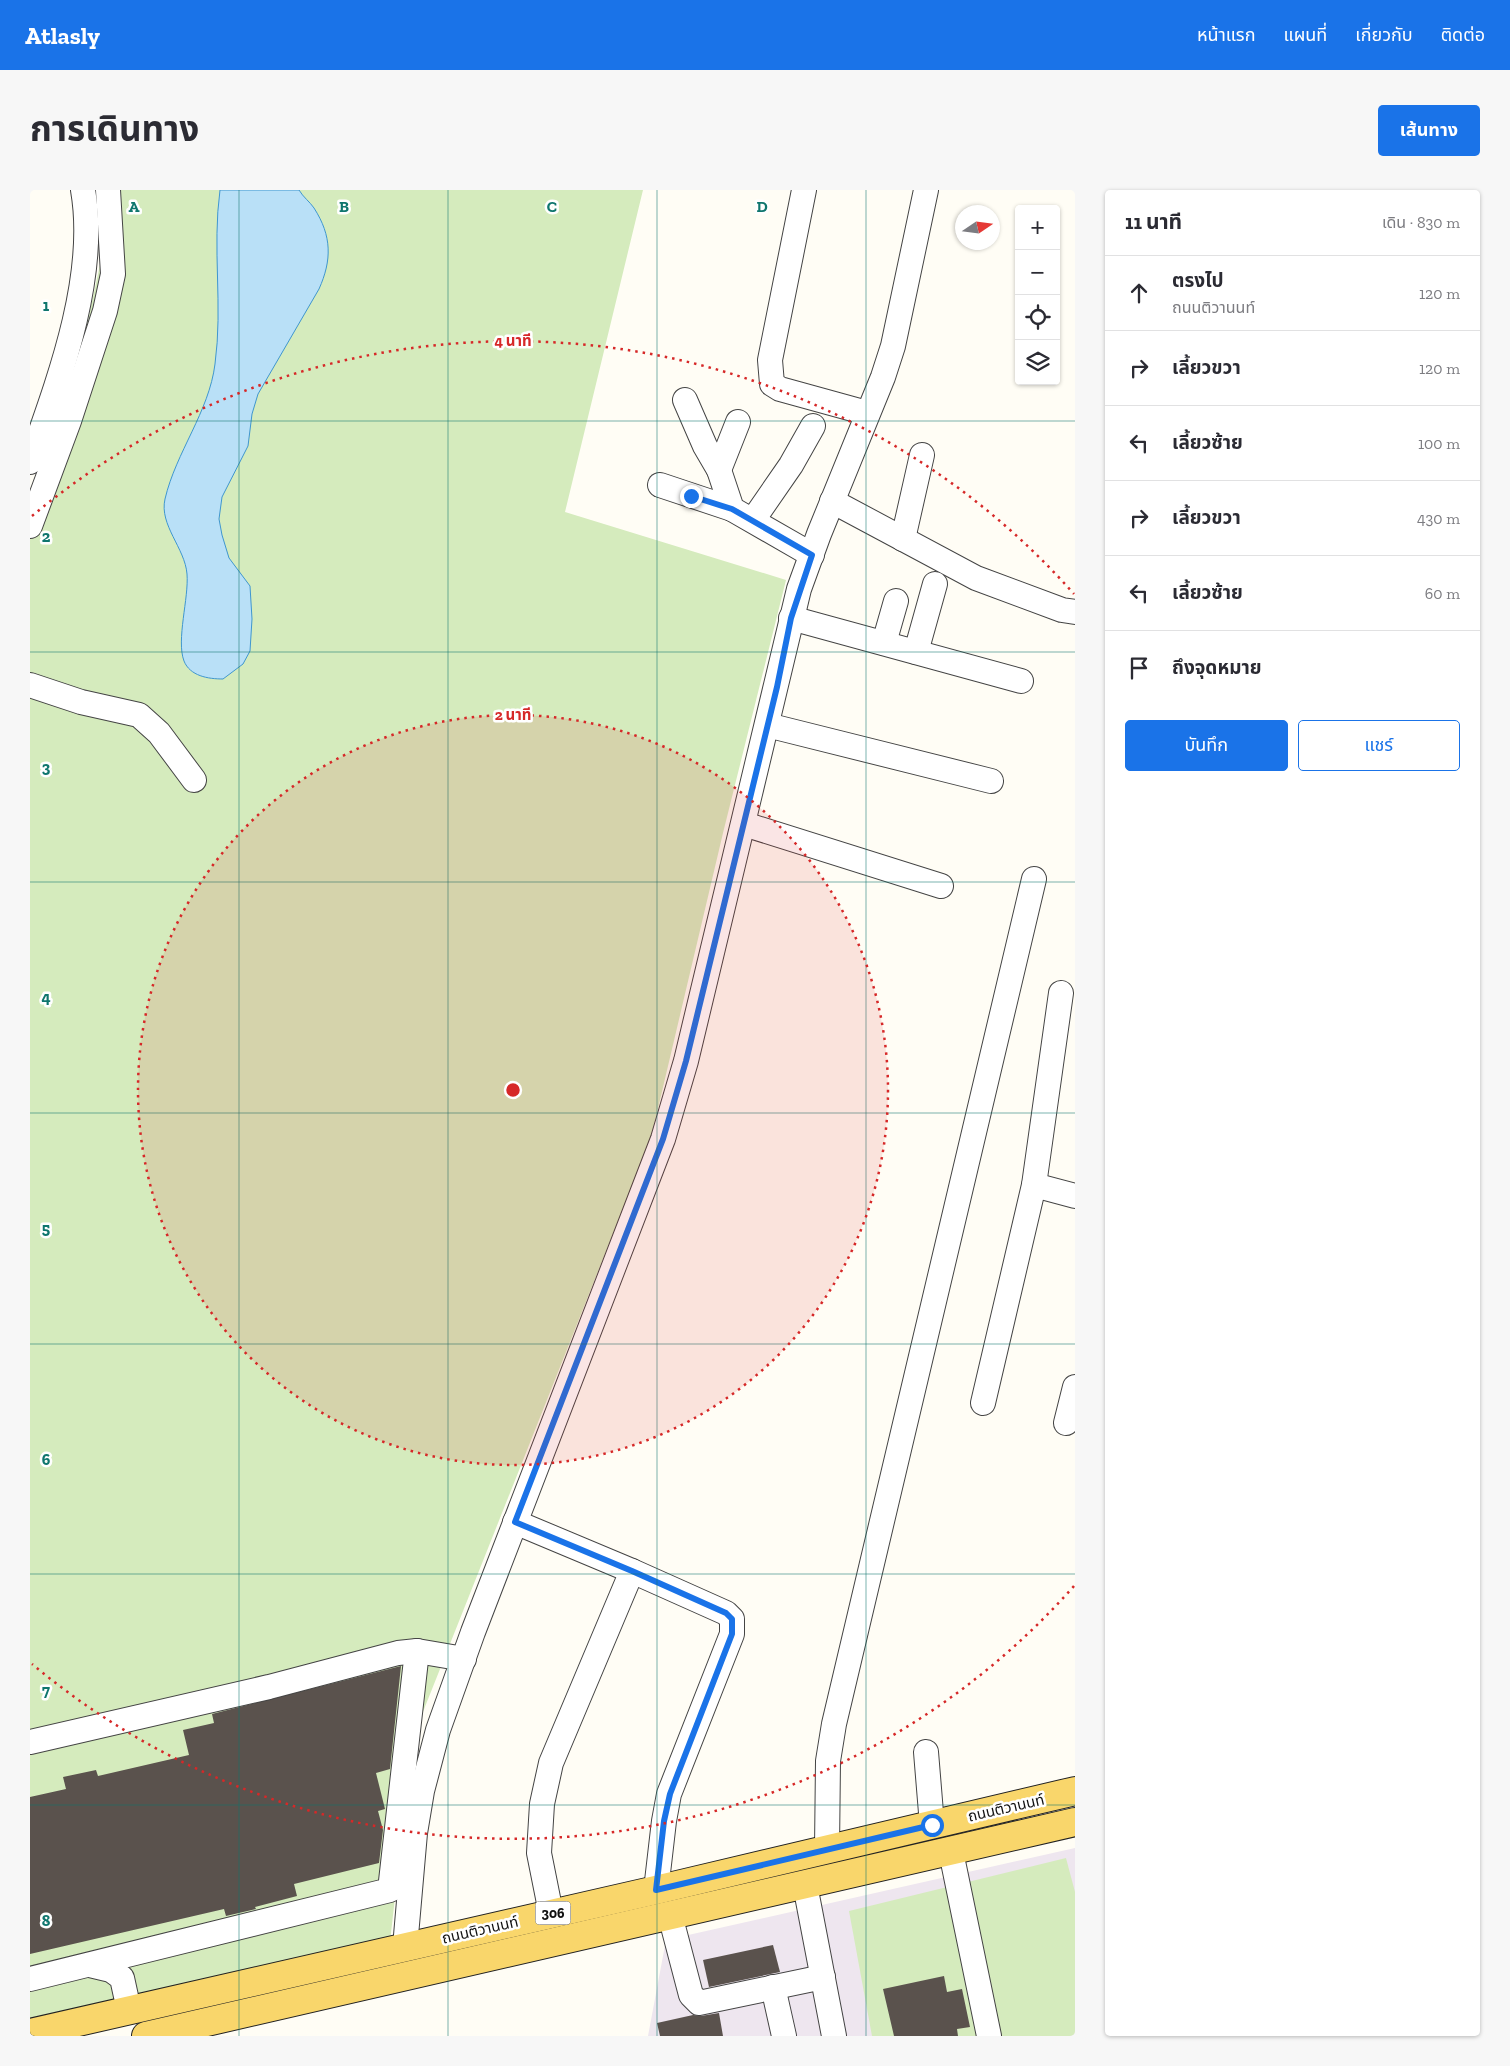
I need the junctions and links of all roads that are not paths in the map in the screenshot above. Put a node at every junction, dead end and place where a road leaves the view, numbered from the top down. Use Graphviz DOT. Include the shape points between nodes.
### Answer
graph roads {
  1 [pos="69,190"];
  2 [pos="84,190"];
  3 [pos="108,190"];
  4 [pos="804,190"];
  5 [pos="926,190"];
  6 [pos="82,280"];
  7 [pos="685,400"];
  8 [pos="867,414"];
  9 [pos="738,422"];
  10 [pos="813,426"];
  11 [pos="922,455"];
  12 [pos="30,462"];
  13 [pos="718,470"];
  14 [pos="660,486"];
  15 [pos="832,501"];
  16 [pos="732,509"];
  17 [pos="753,520"];
  18 [pos="30,526"];
  19 [pos="903,539"];
  20 [pos="812,555"];
  21 [pos="935,584"];
  22 [pos="896,601"];
  23 [pos="1075,612"];
  24 [pos="791,618"];
  25 [pos="884,643"];
  26 [pos="916,652"];
  27 [pos="1021,681"];
  28 [pos="30,685"];
  29 [pos="767,724"];
  30 [pos="194,780"];
  31 [pos="991,781"];
  32 [pos="744,824"];
  33 [pos="1034,880"];
  34 [pos="942,886"];
  35 [pos="1061,993"];
  36 [pos="1034,1185"];
  37 [pos="1075,1196"];
  38 [pos="1075,1387"];
  39 [pos="984,1403"];
  40 [pos="1066,1423"];
  41 [pos="515,1522"];
  42 [pos="632,1571"];
  43 [pos="417,1651"];
  44 [pos="464,1658"];
  45 [pos="30,1742"];
  46 [pos="926,1752"];
  47 [pos="1075,1791"];
  48 [pos="1075,1822"];
  49 [pos="932,1825"];
  50 [pos="827,1850"];
  51 [pos="951,1852"];
  52 [pos="798,1856"];
  53 [pos="833,1879"];
  54 [pos="805,1885"];
  55 [pos="656,1890"];
  56 [pos="551,1913"];
  57 [pos="670,1915"];
  58 [pos="405,1947"];
  59 [pos="146,1951"];
  60 [pos="90,1965"];
  61 [pos="823,1977"];
  62 [pos="30,1979"];
  63 [pos="773,1987"];
  64 [pos="135,2009"];
  65 [pos="30,2033"];
  66 [pos="151,2035"];
  67 [pos="784,2036"];
  68 [pos="834,2036"];
  69 [pos="989,2036"];
  1 -- 6 [label="street" via="73,206 74,246"];
  2 -- 6 [label="street" via="88,238"];
  3 -- 18 [label="street" via="113,274 105,311"];
  4 -- 8 [label="street" via="770,360 772,384"];
  5 -- 8 [label="street" via="893,346"];
  6 -- 12 [label="street" via="53,396"];
  7 -- 13 [label="street"];
  8 -- 15 [label="street"];
  9 -- 13 [label="street"];
  10 -- 17 [label="street"];
  11 -- 19 [label="street"];
  13 -- 16 [label="street"];
  14 -- 16 [label="street"];
  15 -- 19 [label="street"];
  15 -- 20 [label="street"];
  16 -- 17 [label="street"];
  17 -- 20 [label="street"];
  19 -- 23 [label="street" via="976,578"];
  20 -- 24 [label="street"];
  21 -- 26 [label="street"];
  22 -- 25 [label="street"];
  24 -- 25 [label="street"];
  24 -- 29 [label="street"];
  25 -- 26 [label="street"];
  26 -- 27 [label="street"];
  28 -- 30 [label="street" via="81,702 139,715 159,734"];
  29 -- 31 [label="street"];
  29 -- 32 [label="street"];
  32 -- 34 [label="street"];
  32 -- 41 [label="street" via="686,1061 663,1139"];
  33 -- 50 [label="street" via="834,1724 828,1761"];
  35 -- 36 [label="street"];
  36 -- 37 [label="street"];
  36 -- 39 [label="street"];
  38 -- 40 [label="street"];
  41 -- 42 [label="street"];
  41 -- 44 [label="street"];
  42 -- 55 [label="street" via="726,1613 732,1619 733,1628 670,1794"];
  42 -- 56 [label="street" via="551,1763 542,1804 539,1853"];
  43 -- 44 [label="street"];
  43 -- 45 [label="street"];
  43 -- 59 [label="street" via="390,1890"];
  44 -- 58 [label="street" via="438,1730 422,1791 411,1867"];
  46 -- 49 [label="street"];
  47 -- 49 [label="main road, ถนนติวานนท์ / 306"];
  48 -- 51 [label="main road, ถนนติวานนท์ / 306"];
  49 -- 50 [label="main road, ถนนติวานนท์ / 306"];
  50 -- 52 [label="main road, ถนนติวานนท์ / 306"];
  50 -- 53 [label="main road"];
  51 -- 53 [label="main road, ถนนติวานนท์ / 306"];
  51 -- 69 [label="street"];
  52 -- 54 [label="main road"];
  52 -- 55 [label="main road, ถนนติวานนท์ / 306"];
  53 -- 54 [label="main road, ถนนติวานนท์ / 306"];
  54 -- 57 [label="main road, ถนนติวานนท์ / 306"];
  54 -- 61 [label="street"];
  55 -- 56 [label="main road, ถนนติวานนท์ / 306"];
  56 -- 58 [label="main road, ถนนติวานนท์ / 306"];
  57 -- 63 [label="street" via="691,1996 699,2003"];
  57 -- 66 [label="main road, ถนนติวานนท์ / 306"];
  58 -- 64 [label="main road, ถนนติวานนท์ / 306"];
  59 -- 60 [label="street"];
  59 -- 64 [label="street" via="136,1970"];
  60 -- 62 [label="street"];
  60 -- 64 [label="street" via="110,1970 122,1978"];
  61 -- 63 [label="street"];
  61 -- 68 [label="street"];
  63 -- 67 [label="street"];
  64 -- 65 [label="main road, ถนนติวานนท์ / 306"];
}
